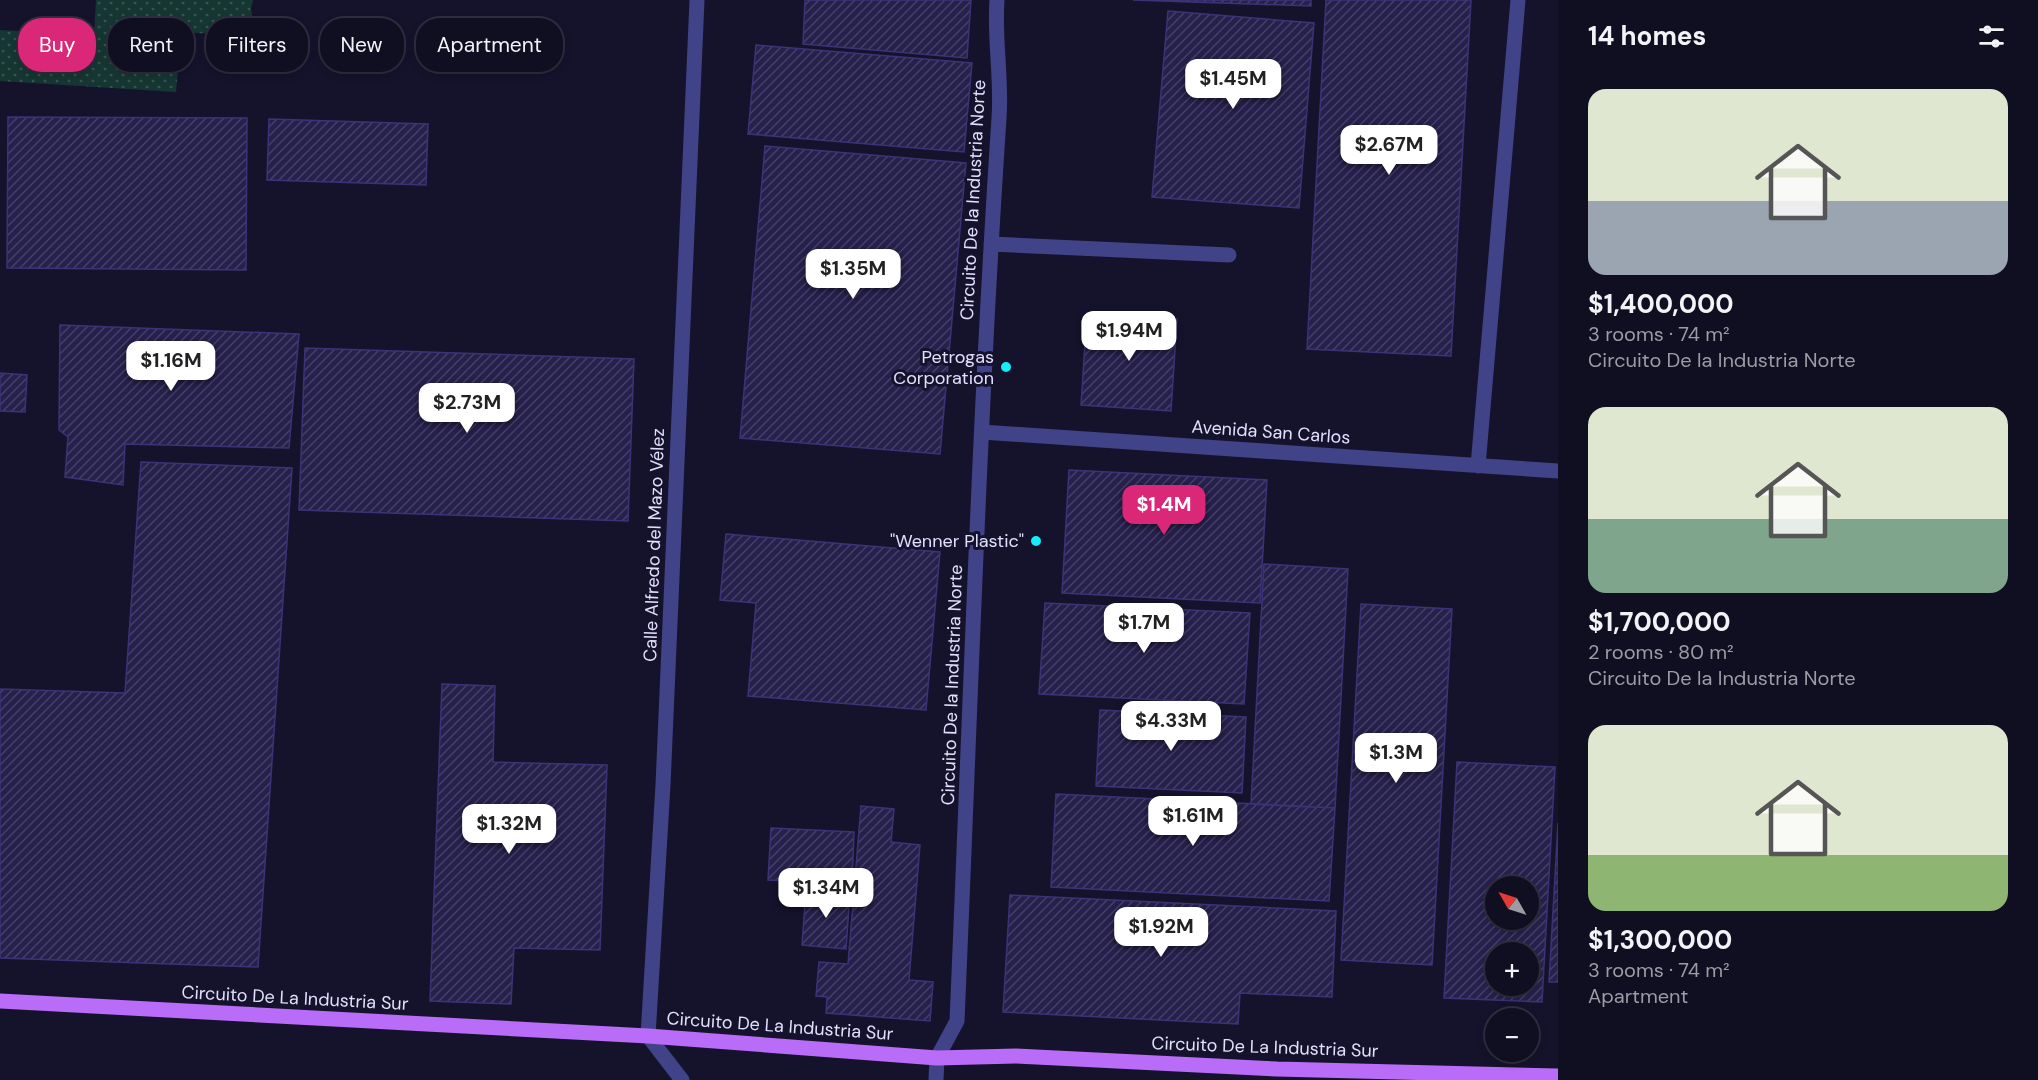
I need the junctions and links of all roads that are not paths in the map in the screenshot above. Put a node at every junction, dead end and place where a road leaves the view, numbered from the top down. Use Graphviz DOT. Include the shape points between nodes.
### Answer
graph roads {
  1 [pos="697,0"];
  2 [pos="997,0"];
  3 [pos="1518,0"];
  4 [pos="991,244"];
  5 [pos="1229,255"];
  6 [pos="982,432"];
  7 [pos="1478,466"];
  8 [pos="1558,471"];
  9 [pos="0,1001"];
  10 [pos="648,1036"];
  11 [pos="937,1058"];
  12 [pos="1558,1076"];
  13 [pos="682,1080"];
  14 [pos="936,1080"];
  1 -- 10 [label="street, Calle Alfredo del Mazo Vélez"];
  2 -- 4 [label="street, Circuito De la Industria Norte" via="1001,98"];
  3 -- 7 [label="street"];
  4 -- 5 [label="street"];
  4 -- 6 [label="street, Circuito De la Industria Norte"];
  6 -- 7 [label="street, Avenida San Carlos"];
  6 -- 11 [label="street, Circuito De la Industria Norte" via="957,1021"];
  7 -- 8 [label="street, Avenida San Carlos"];
  9 -- 10 [label="main road, Circuito De La Industria Sur"];
  10 -- 11 [label="main road, Circuito De La Industria Sur"];
  10 -- 13 [label="street"];
  11 -- 12 [label="main road, Circuito De La Industria Sur" via="1016,1056"];
  11 -- 14 [label="street, Circuito De la Industria Norte"];
}
